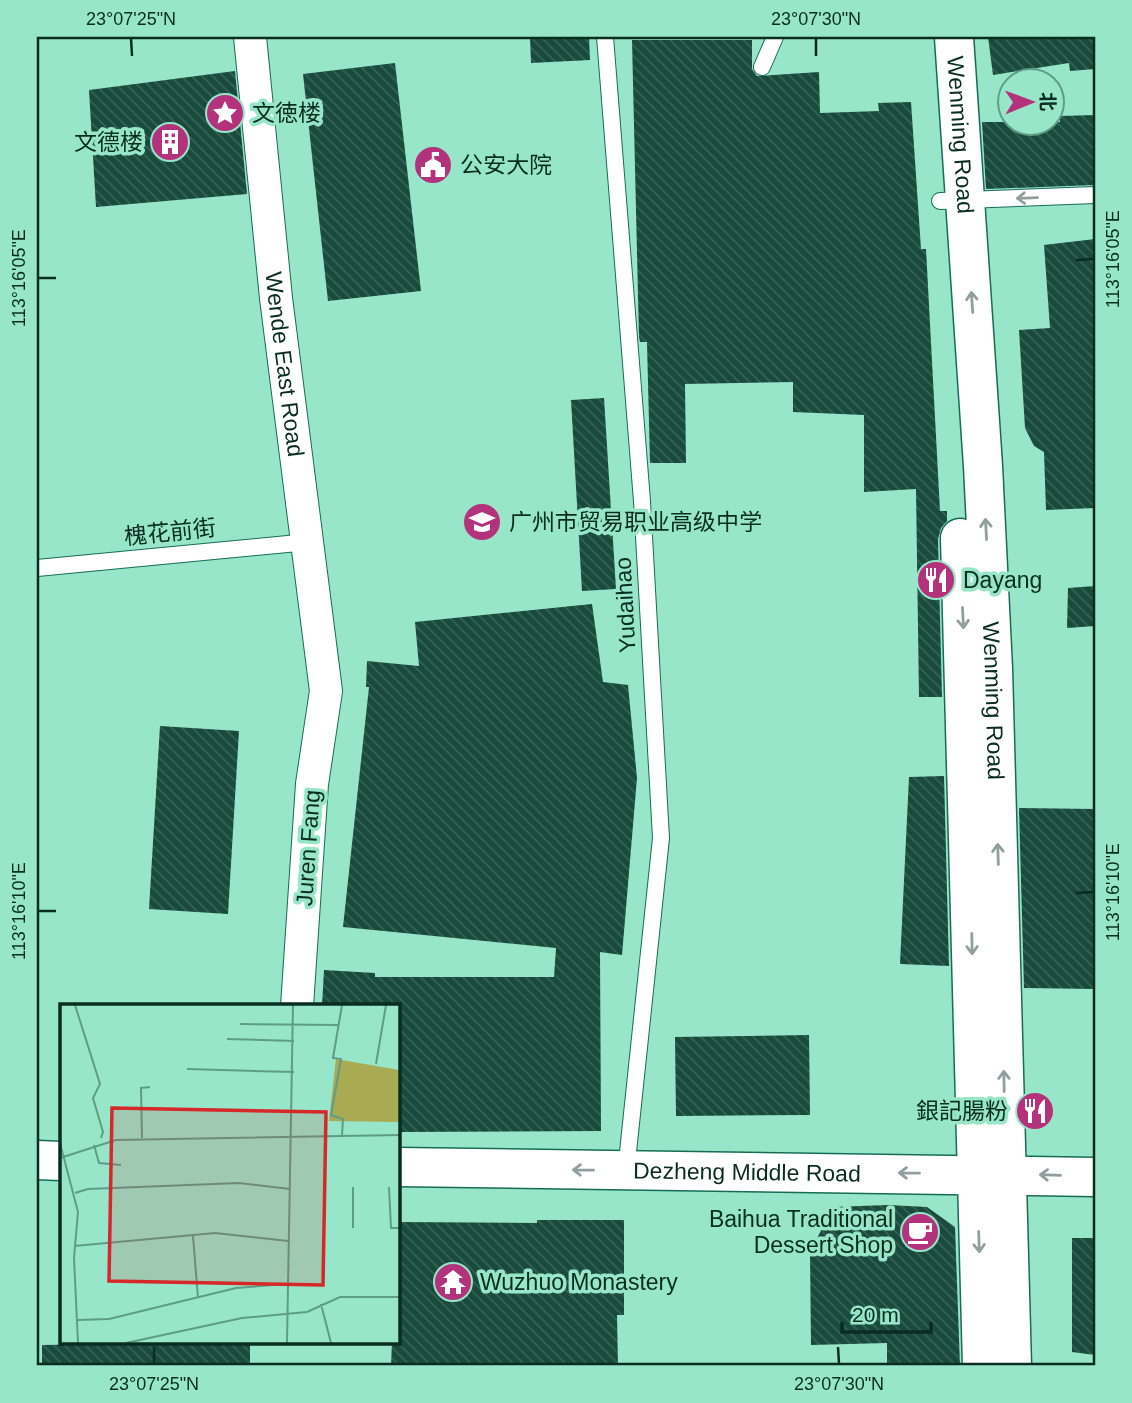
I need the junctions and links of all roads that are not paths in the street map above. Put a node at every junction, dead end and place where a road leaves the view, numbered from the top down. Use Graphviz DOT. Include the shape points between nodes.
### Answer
graph roads {
  1 [pos="250,37"];
  2 [pos="605,37"];
  3 [pos="775,37"];
  4 [pos="927,37"];
  5 [pos="954,37"];
  6 [pos="762,67"];
  7 [pos="1095,195"];
  8 [pos="953,200"];
  9 [pos="309,542"];
  10 [pos="37,568"];
  11 [pos="326,691"];
  12 [pos="297,1004"];
  13 [pos="37,1160"];
  14 [pos="60,1161"];
  15 [pos="399,1167"];
  16 [pos="626,1171"];
  17 [pos="991,1174"];
  18 [pos="1095,1177"];
  19 [pos="982,1366"];
  20 [pos="1012,1366"];
  1 -- 9 [label="street, Wende East Road" via="276,298"];
  2 -- 16 [label="lane, Yudaihao" via="642,501 660,838"];
  3 -- 6 [label="lane"];
  4 -- 8 [label="main road, Wenming Road"];
  5 -- 8 [label="main road, Wenming Road"];
  7 -- 8 [label="lane, one-way"];
  8 -- 17 [label="main road, Wenming Road" via="965,641"];
  9 -- 10 [label="lane, 槐花前街"];
  9 -- 11 [label="street, Wende East Road"];
  11 -- 12 [label="street, Juren Fang" via="312,784"];
  13 -- 14 [label="main road"];
  16 -- 15 [label="main road, Dezheng Middle Road, one-way"];
  17 -- 16 [label="main road, Dezheng Middle Road, one-way"];
  18 -- 17 [label="main road, Dezheng Middle Road, one-way"];
  17 -- 19 [label="main road, Wenming Road, one-way"];
  17 -- 20 [label="main road, Wenming Road"];
}
